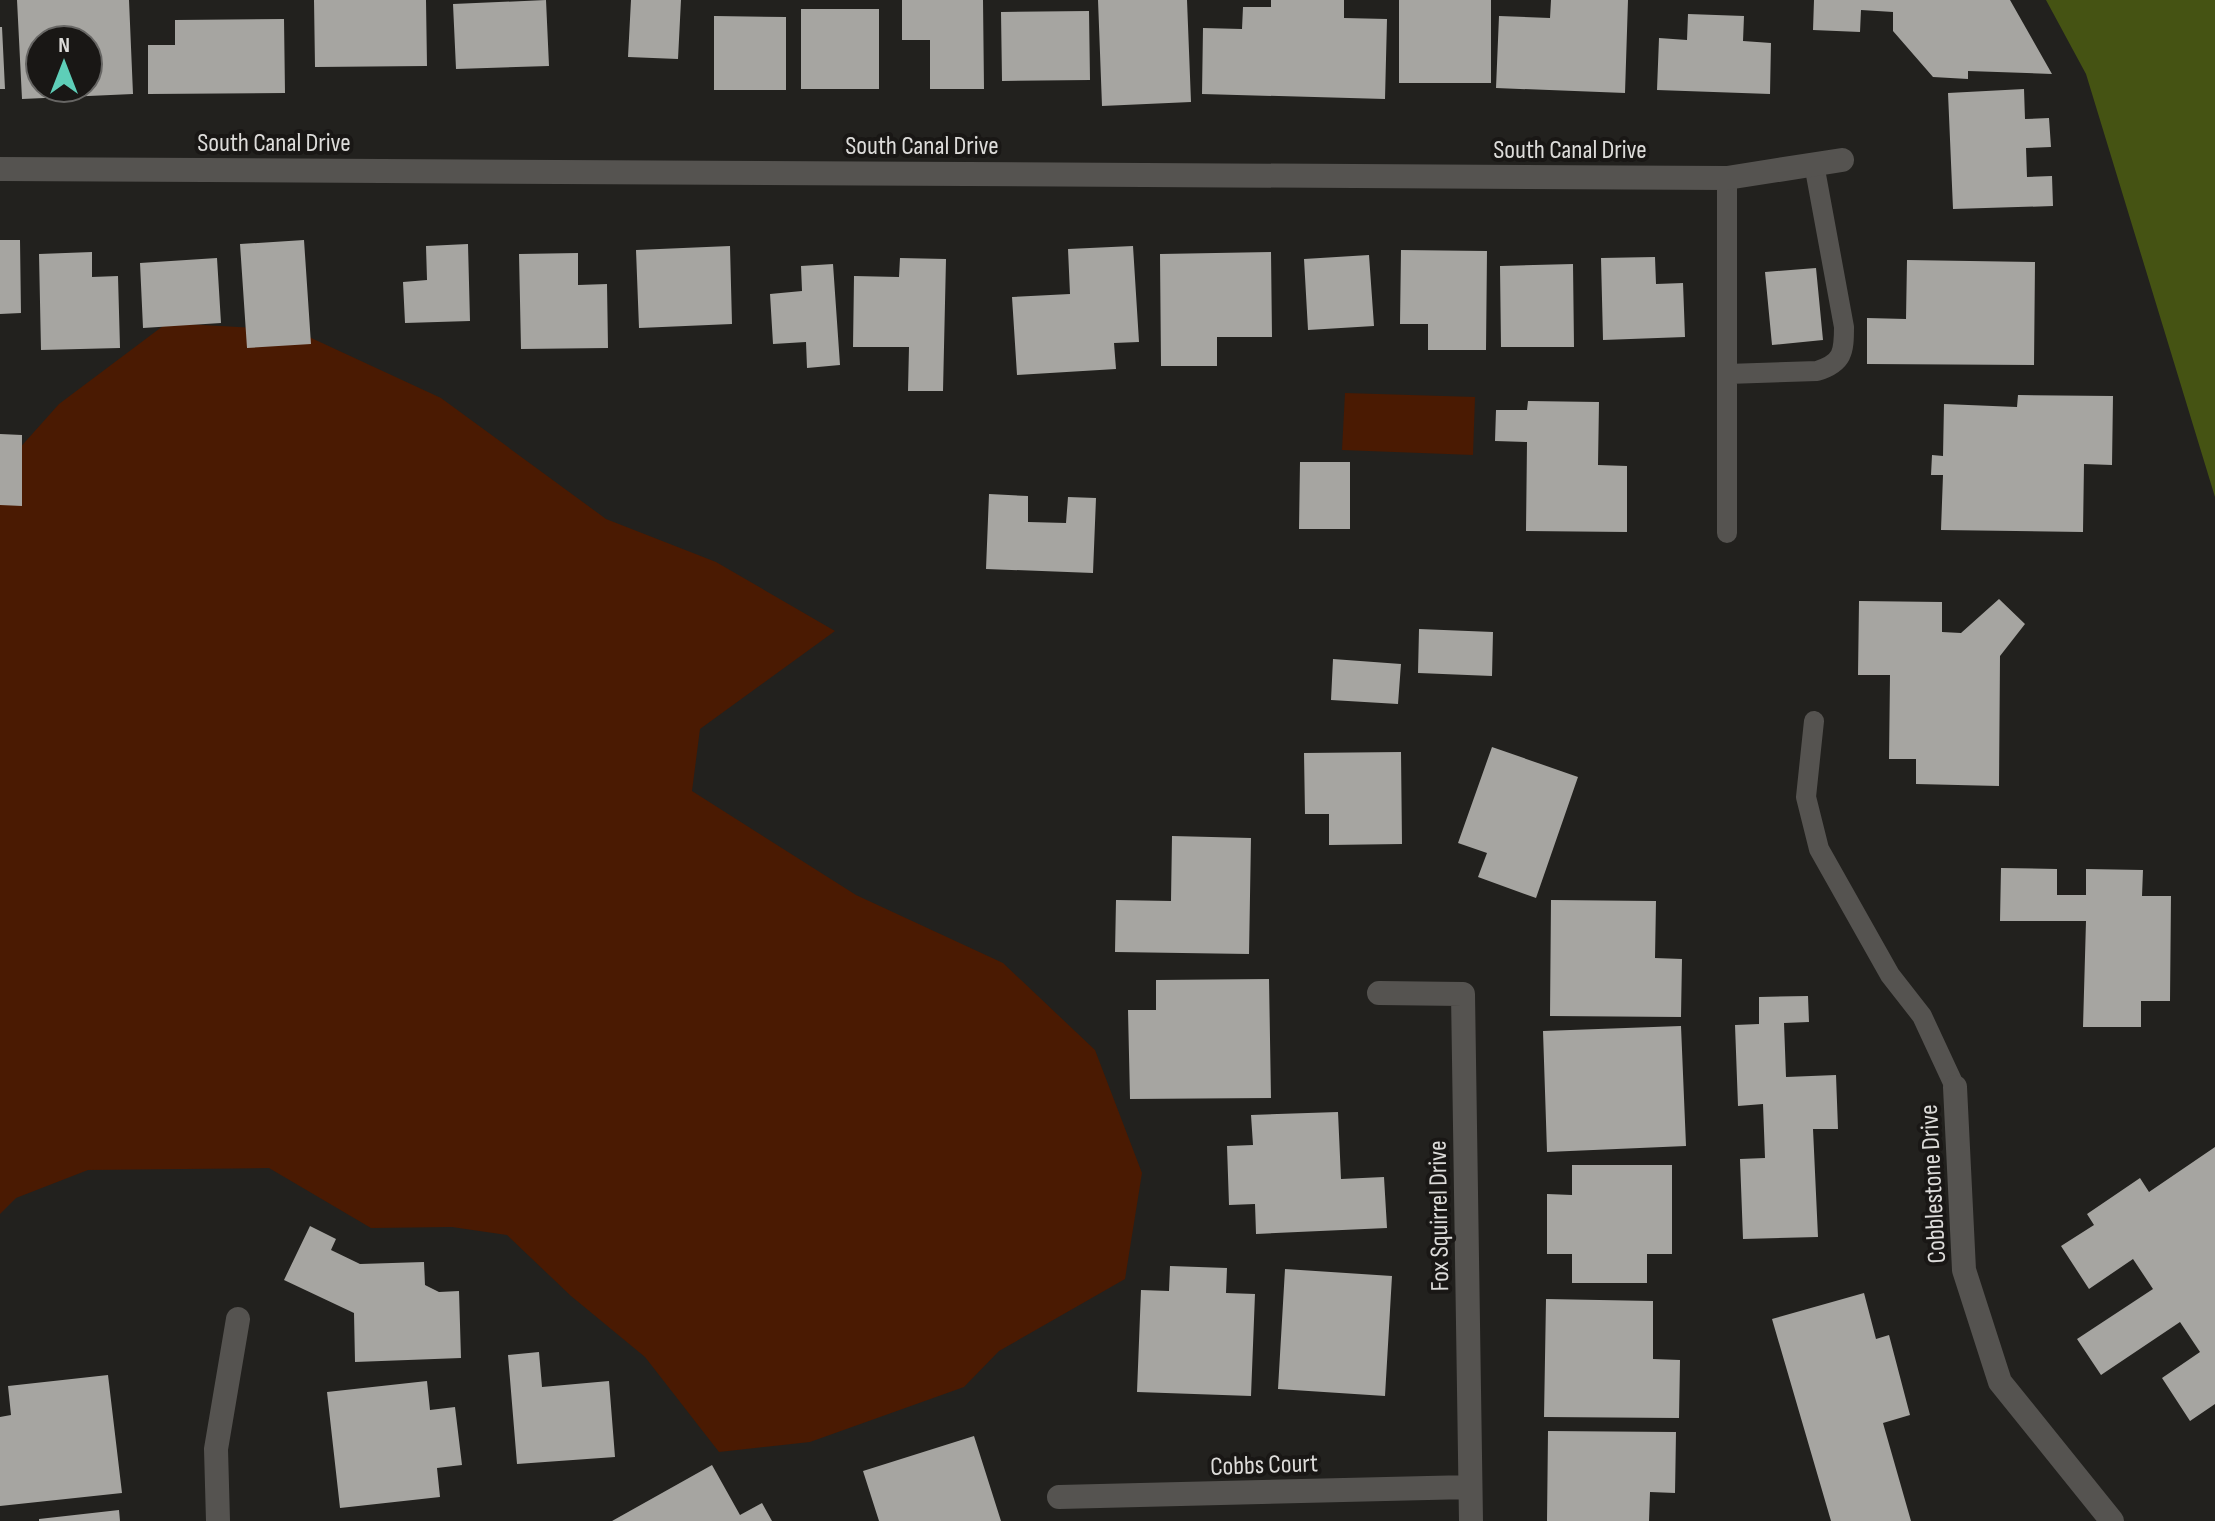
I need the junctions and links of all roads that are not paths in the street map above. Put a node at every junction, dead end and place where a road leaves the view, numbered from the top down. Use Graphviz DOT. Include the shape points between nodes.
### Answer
graph roads {
  1 [pos="1842,160"];
  2 [pos="1814,164"];
  3 [pos="0,169"];
  4 [pos="1727,178"];
  5 [pos="1727,374"];
  6 [pos="1727,533"];
  7 [pos="1814,721"];
  8 [pos="1379,993"];
  9 [pos="1955,1087"];
  10 [pos="238,1319"];
  11 [pos="1470,1487"];
  12 [pos="1059,1497"];
  13 [pos="218,1521"];
  14 [pos="1471,1521"];
  15 [pos="2112,1521"];
  1 -- 2 [label="street, South Canal Drive"];
  2 -- 4 [label="street, South Canal Drive"];
  2 -- 5 [label="lane" via="1844,350 1831,367 1817,371"];
  3 -- 4 [label="street, South Canal Drive"];
  4 -- 5 [label="lane"];
  5 -- 6 [label="lane"];
  7 -- 9 [label="lane" via="1806,797 1819,849 1890,975 1922,1016"];
  8 -- 11 [label="street, Fox Squirrel Drive" via="1463,994"];
  9 -- 15 [label="street, Cobblestone Drive" via="1964,1270 2000,1382"];
  10 -- 13 [label="street" via="216,1449"];
  11 -- 12 [label="street, Cobbs Court"];
  11 -- 14 [label="street, Fox Squirrel Drive"];
}
